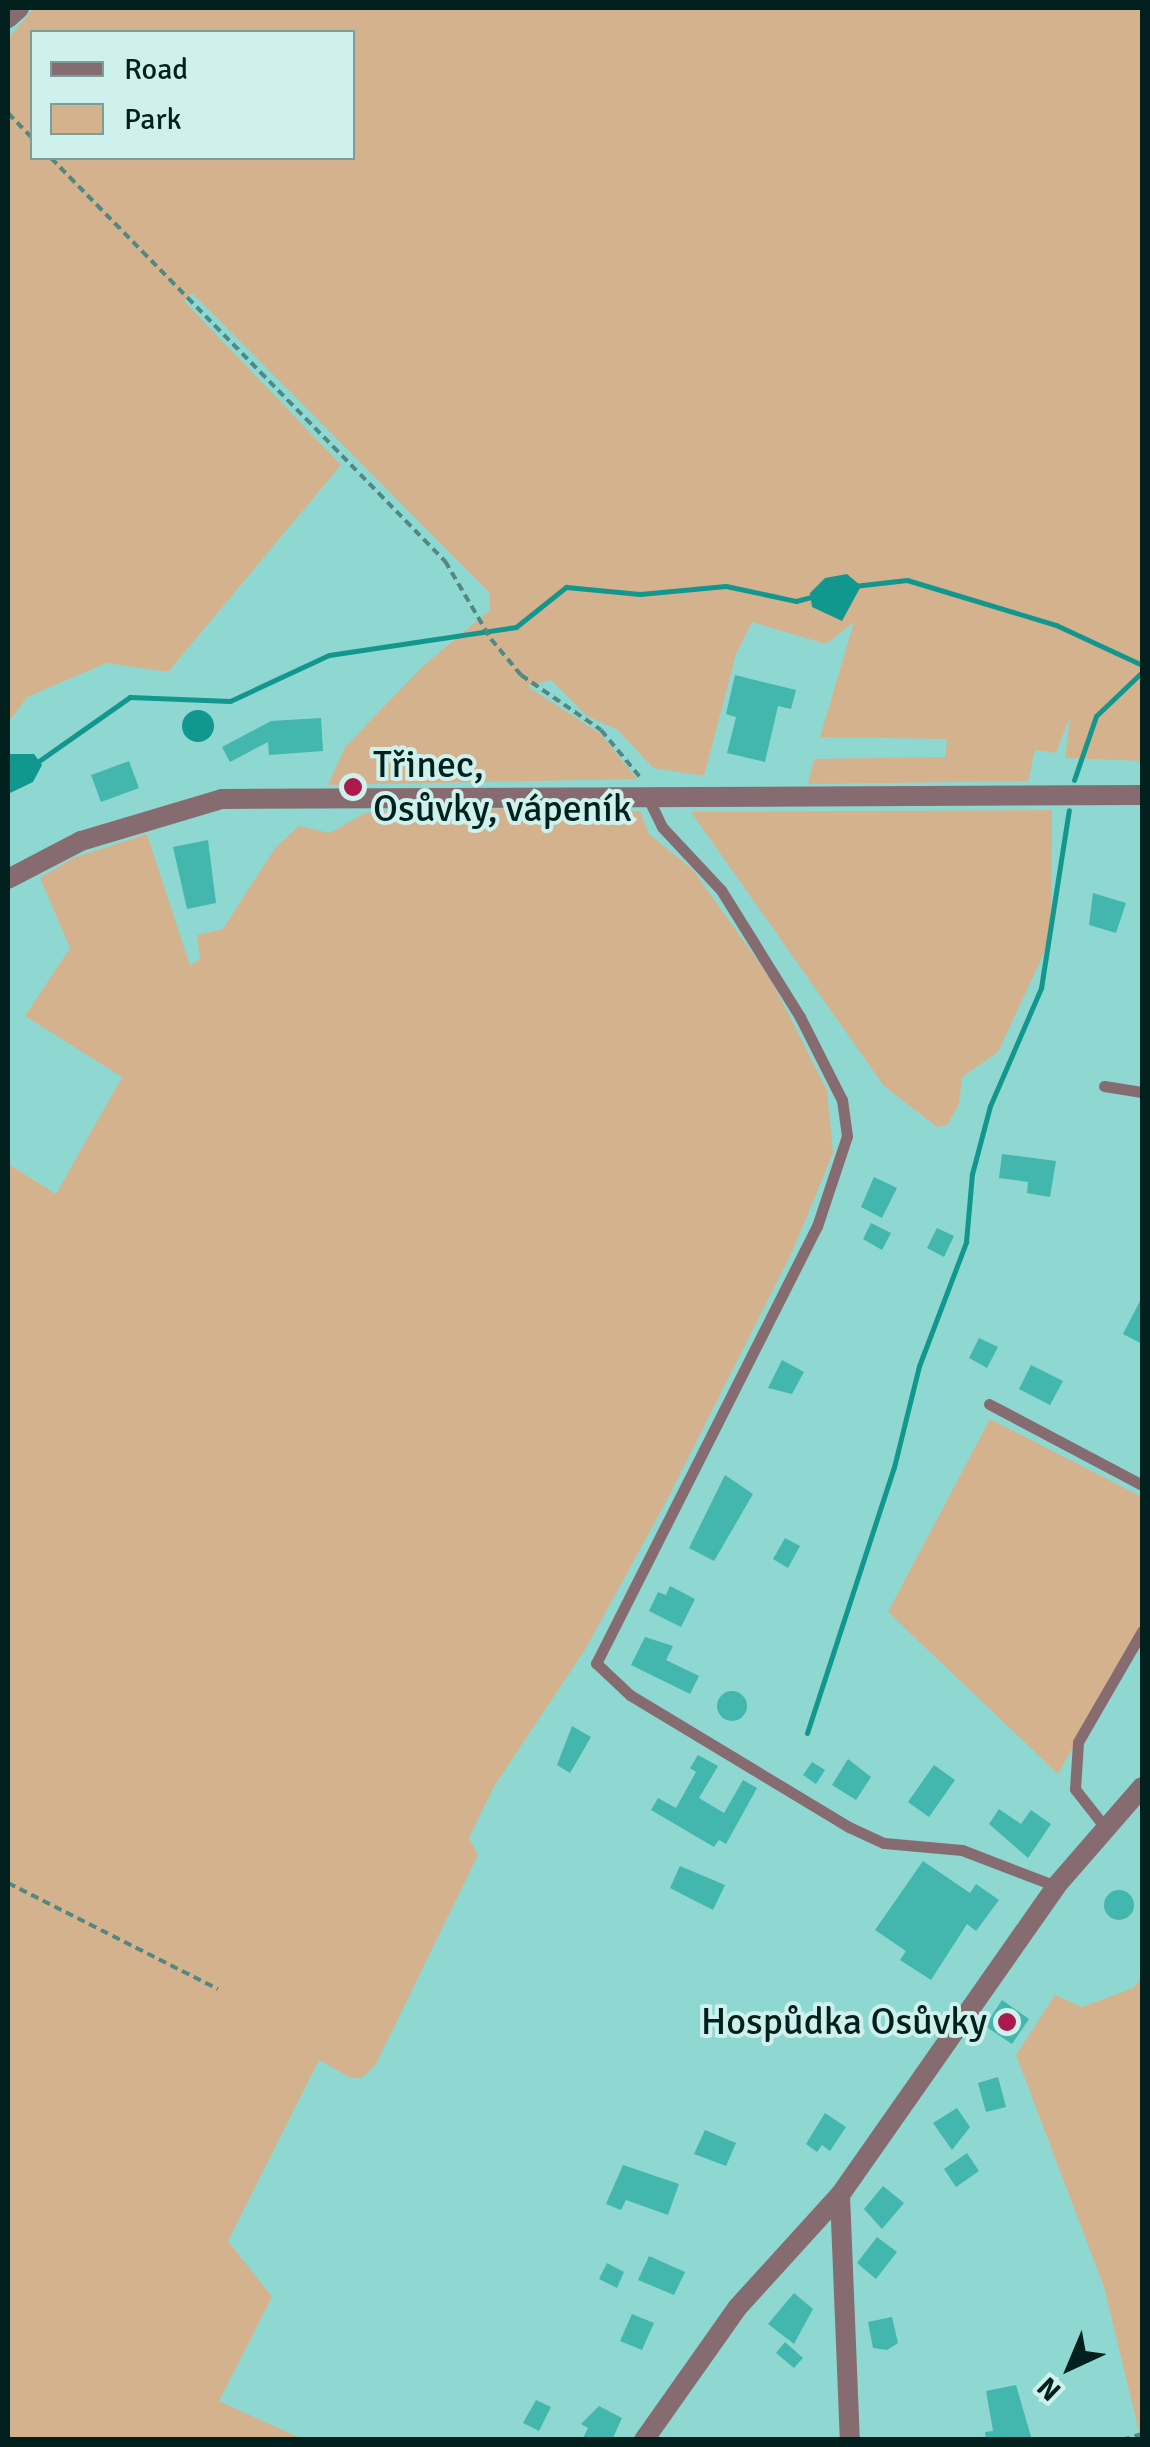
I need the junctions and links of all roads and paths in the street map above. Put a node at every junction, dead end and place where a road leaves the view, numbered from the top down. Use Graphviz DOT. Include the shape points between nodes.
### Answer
graph roads {
  1 [pos="19,8"];
  2 [pos="8,18"];
  3 [pos="8,113"];
  4 [pos="30,136"];
  5 [pos="53,160"];
  6 [pos="1142,795"];
  7 [pos="647,796"];
  8 [pos="8,879"];
  9 [pos="1104,1086"];
  10 [pos="1142,1092"];
  11 [pos="989,1404"];
  12 [pos="1142,1486"];
  13 [pos="1142,1631"];
  14 [pos="1142,1787"];
  15 [pos="1108,1831"];
  16 [pos="8,1883"];
  17 [pos="1056,1886"];
  18 [pos="218,1989"];
  19 [pos="840,2196"];
  20 [pos="1142,2434"];
  21 [pos="644,2440"];
  22 [pos="850,2440"];
  23 [pos="1122,2440"];
  1 -- 2 [label="street"];
  3 -- 4 [label="path"];
  5 -- 7 [label="path" via="444,560 490,639 521,675 617,746"];
  6 -- 7 [label="street"];
  7 -- 8 [label="street" via="222,799 81,841"];
  7 -- 17 [label="lane" via="662,828 721,890 800,1017 842,1100 847,1136 817,1226 596,1662 630,1695 849,1828 884,1843 962,1850"];
  9 -- 10 [label="lane"];
  11 -- 12 [label="lane"];
  13 -- 15 [label="lane" via="1078,1742 1075,1788"];
  14 -- 15 [label="street"];
  15 -- 17 [label="street"];
  16 -- 18 [label="path"];
  17 -- 19 [label="street"];
  19 -- 21 [label="street" via="736,2308"];
  19 -- 22 [label="street"];
  20 -- 23 [label="path"];
}
